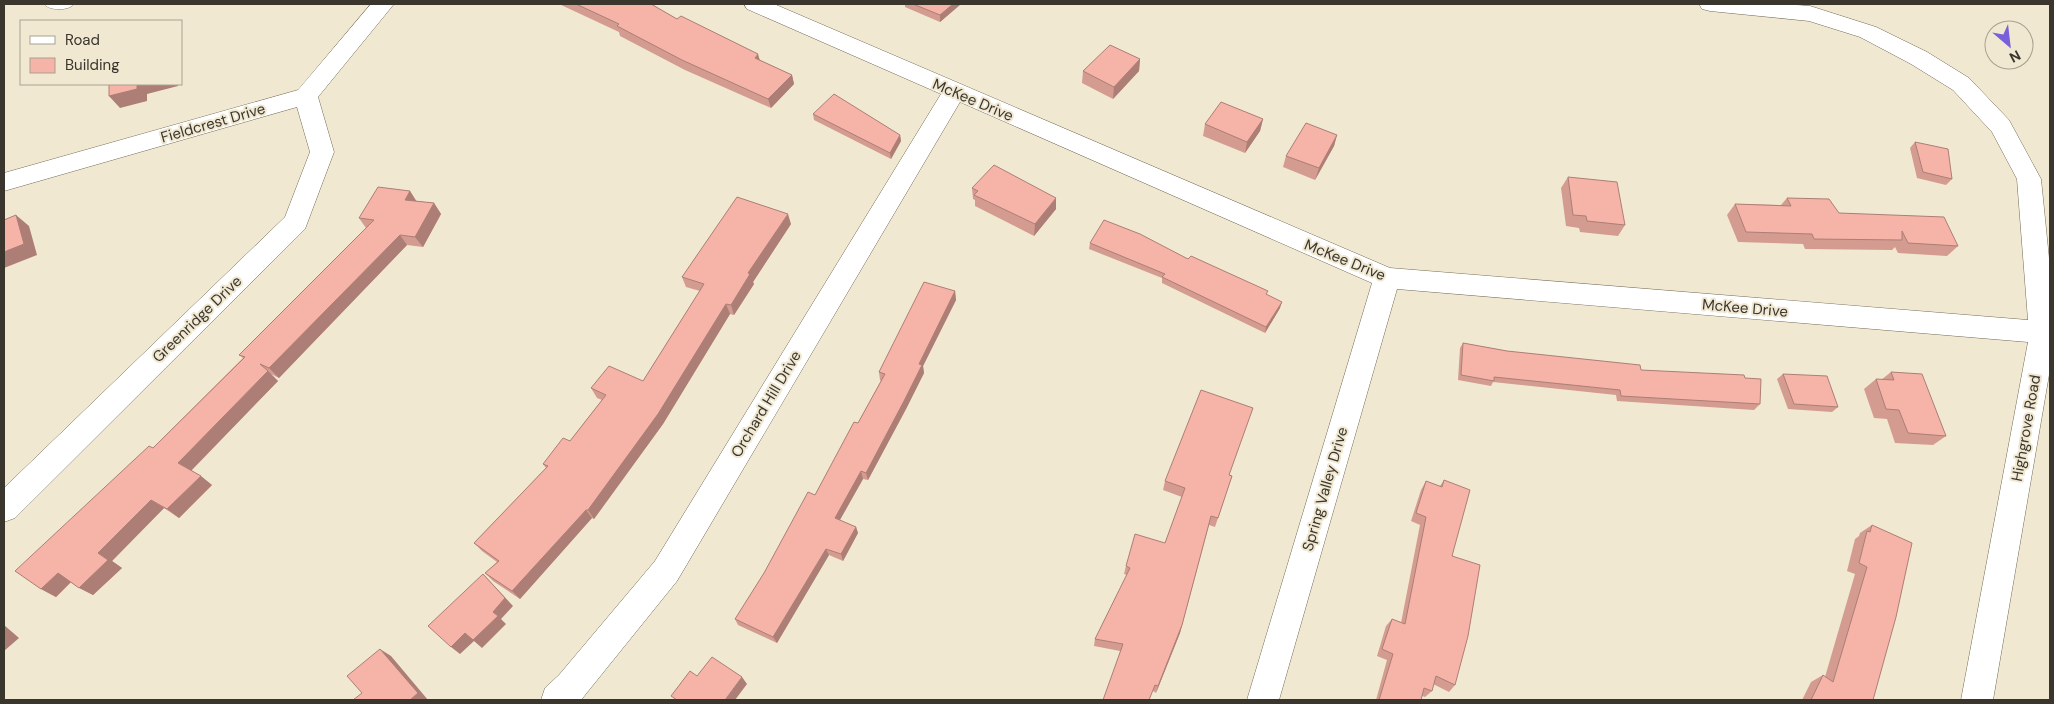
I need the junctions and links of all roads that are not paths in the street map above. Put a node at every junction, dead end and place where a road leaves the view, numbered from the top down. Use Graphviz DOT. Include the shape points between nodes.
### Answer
graph roads {
  1 [pos="51,4"];
  2 [pos="67,4"];
  3 [pos="383,4"];
  4 [pos="755,4"];
  5 [pos="1710,4"];
  6 [pos="954,92"];
  7 [pos="306,96"];
  8 [pos="4,182"];
  9 [pos="1387,278"];
  10 [pos="2043,332"];
  11 [pos="4,508"];
  12 [pos="557,700"];
  13 [pos="1262,700"];
  14 [pos="1977,700"];
  1 -- 2 [label="lane"];
  3 -- 7 [label="street"];
  4 -- 6 [label="street, McKee Drive"];
  5 -- 10 [label="street, Highgrove Road" via="1810,14 1868,32 1920,58 1960,84 2000,126 2029,180"];
  6 -- 9 [label="street, McKee Drive"];
  6 -- 12 [label="street, Orchard Hill Drive" via="666,571"];
  7 -- 8 [label="street, Fieldcrest Drive"];
  7 -- 11 [label="street, Greenridge Drive" via="322,152 296,222"];
  9 -- 10 [label="street, McKee Drive"];
  9 -- 13 [label="street, Spring Valley Drive"];
  10 -- 14 [label="street, Highgrove Road"];
}
